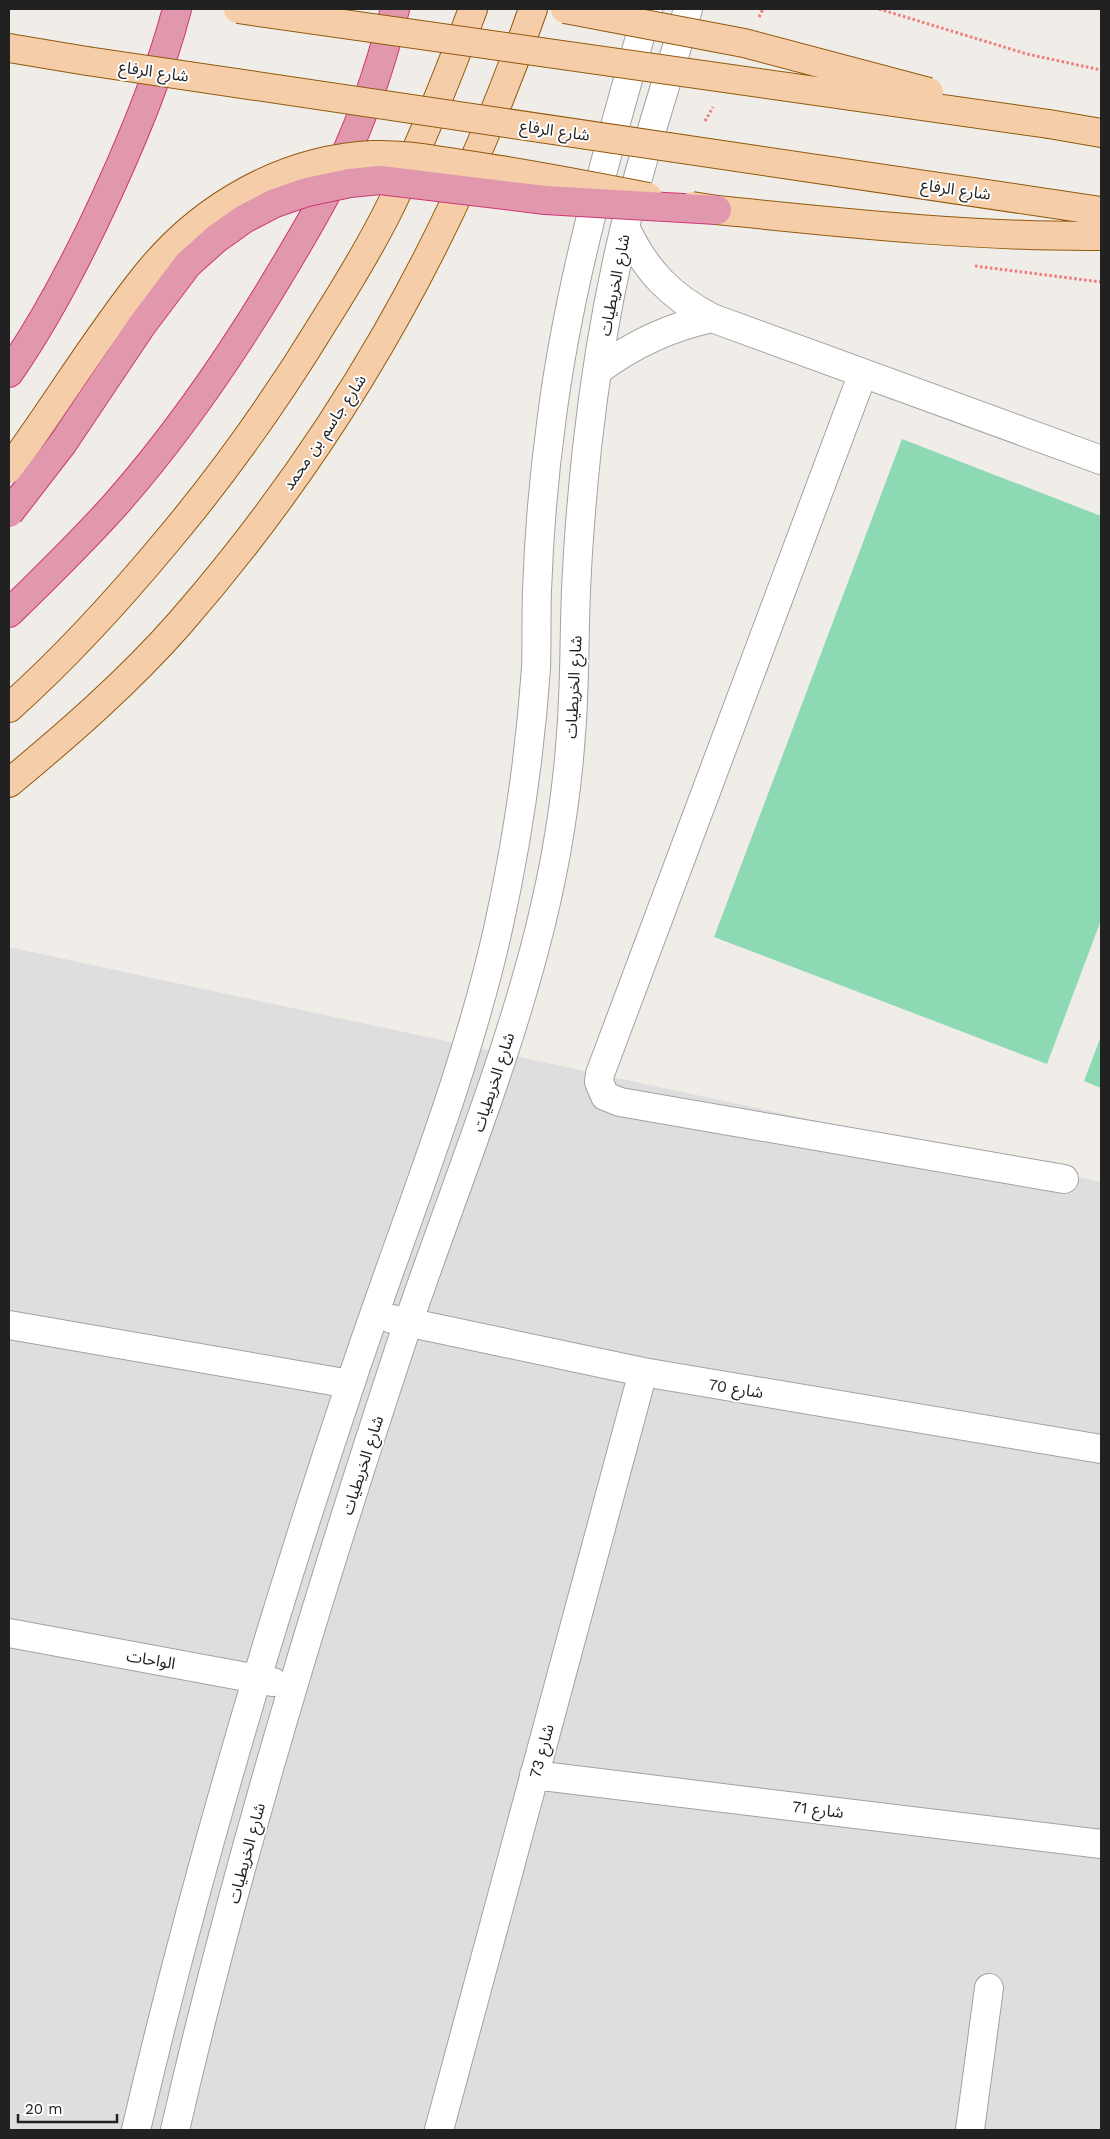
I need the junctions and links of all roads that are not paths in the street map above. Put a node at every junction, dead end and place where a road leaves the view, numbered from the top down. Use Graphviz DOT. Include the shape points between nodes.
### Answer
graph roads {
  1 [pos="177,9"];
  2 [pos="238,9"];
  3 [pos="395,9"];
  4 [pos="473,9"];
  5 [pos="533,9"];
  6 [pos="564,9"];
  7 [pos="648,9"];
  8 [pos="688,9"];
  9 [pos="9,48"];
  10 [pos="81,60"];
  11 [pos="9,69"];
  12 [pos="1049,124"];
  13 [pos="1101,133"];
  14 [pos="717,210"];
  15 [pos="1101,210"];
  16 [pos="625,227"];
  17 [pos="1101,236"];
  18 [pos="712,318"];
  19 [pos="598,371"];
  20 [pos="9,373"];
  21 [pos="863,373"];
  22 [pos="1101,460"];
  23 [pos="9,470"];
  24 [pos="9,513"];
  25 [pos="9,613"];
  26 [pos="9,708"];
  27 [pos="9,783"];
  28 [pos="1064,1179"];
  29 [pos="373,1314"];
  30 [pos="408,1323"];
  31 [pos="9,1325"];
  32 [pos="643,1372"];
  33 [pos="350,1384"];
  34 [pos="1101,1448"];
  35 [pos="9,1633"];
  36 [pos="256,1678"];
  37 [pos="292,1686"];
  38 [pos="534,1775"];
  39 [pos="1101,1844"];
  40 [pos="989,1988"];
  41 [pos="136,2130"];
  42 [pos="175,2130"];
  43 [pos="439,2130"];
  44 [pos="970,2130"];
  1 -- 20 [label="highway" via="132,140 87,236 32,340"];
  2 -- 12 [label="main road, bridge"];
  3 -- 25 [label="highway" via="388,40 357,127 331,185 235,349 179,426 115,505"];
  4 -- 26 [label="main road" via="449,75 390,207 291,375 230,464 150,562 73,646"];
  5 -- 27 [label="main road, شارع جاسم بن محمد" via="503,91 450,216 362,376 303,466 178,626 63,738"];
  6 -- 12 [label="main road, bridge" via="744,43"];
  7 -- 29 [label="street" via="592,210 560,363 539,536 531,729 497,933 476,1015"];
  8 -- 16 [label="street, شارع الخريطيات"];
  9 -- 10 [label="main road, شارع الرفاع"];
  10 -- 11 [label="main road"];
  10 -- 15 [label="main road, شارع الرفاع, bridge"];
  12 -- 13 [label="main road"];
  14 -- 17 [label="main road, bridge" via="913,229"];
  14 -- 23 [label="main road, bridge" via="533,175 407,156 334,159 277,177 239,194 214,210 165,254 119,310"];
  14 -- 24 [label="highway, bridge" via="545,200 380,180 307,192 275,203 216,238 188,264 142,325 63,443"];
  16 -- 18 [label="street" via="634,247 660,281 676,296"];
  16 -- 19 [label="street, شارع الخريطيات"];
  18 -- 19 [label="street" via="687,323 640,342"];
  18 -- 21 [label="street"];
  19 -- 30 [label="street, شارع الخريطيات" via="581,517 571,735 551,880 511,1029 463,1174"];
  21 -- 22 [label="street"];
  21 -- 28 [label="street" via="599,1082 605,1096 620,1102"];
  29 -- 30 [label="street, شارع 70"];
  29 -- 33 [label="street"];
  30 -- 32 [label="street, شارع 70"];
  30 -- 37 [label="street, شارع الخريطيات"];
  31 -- 33 [label="street"];
  32 -- 34 [label="street, شارع 70"];
  32 -- 38 [label="street, شارع 73"];
  33 -- 36 [label="street"];
  35 -- 36 [label="street, الواحات"];
  36 -- 37 [label="street, الواحات"];
  36 -- 41 [label="street" via="182,1943"];
  37 -- 42 [label="street, شارع الخريطيات" via="220,1947"];
  38 -- 39 [label="street, شارع 71"];
  38 -- 43 [label="street, شارع 73"];
  40 -- 44 [label="street"];
}
